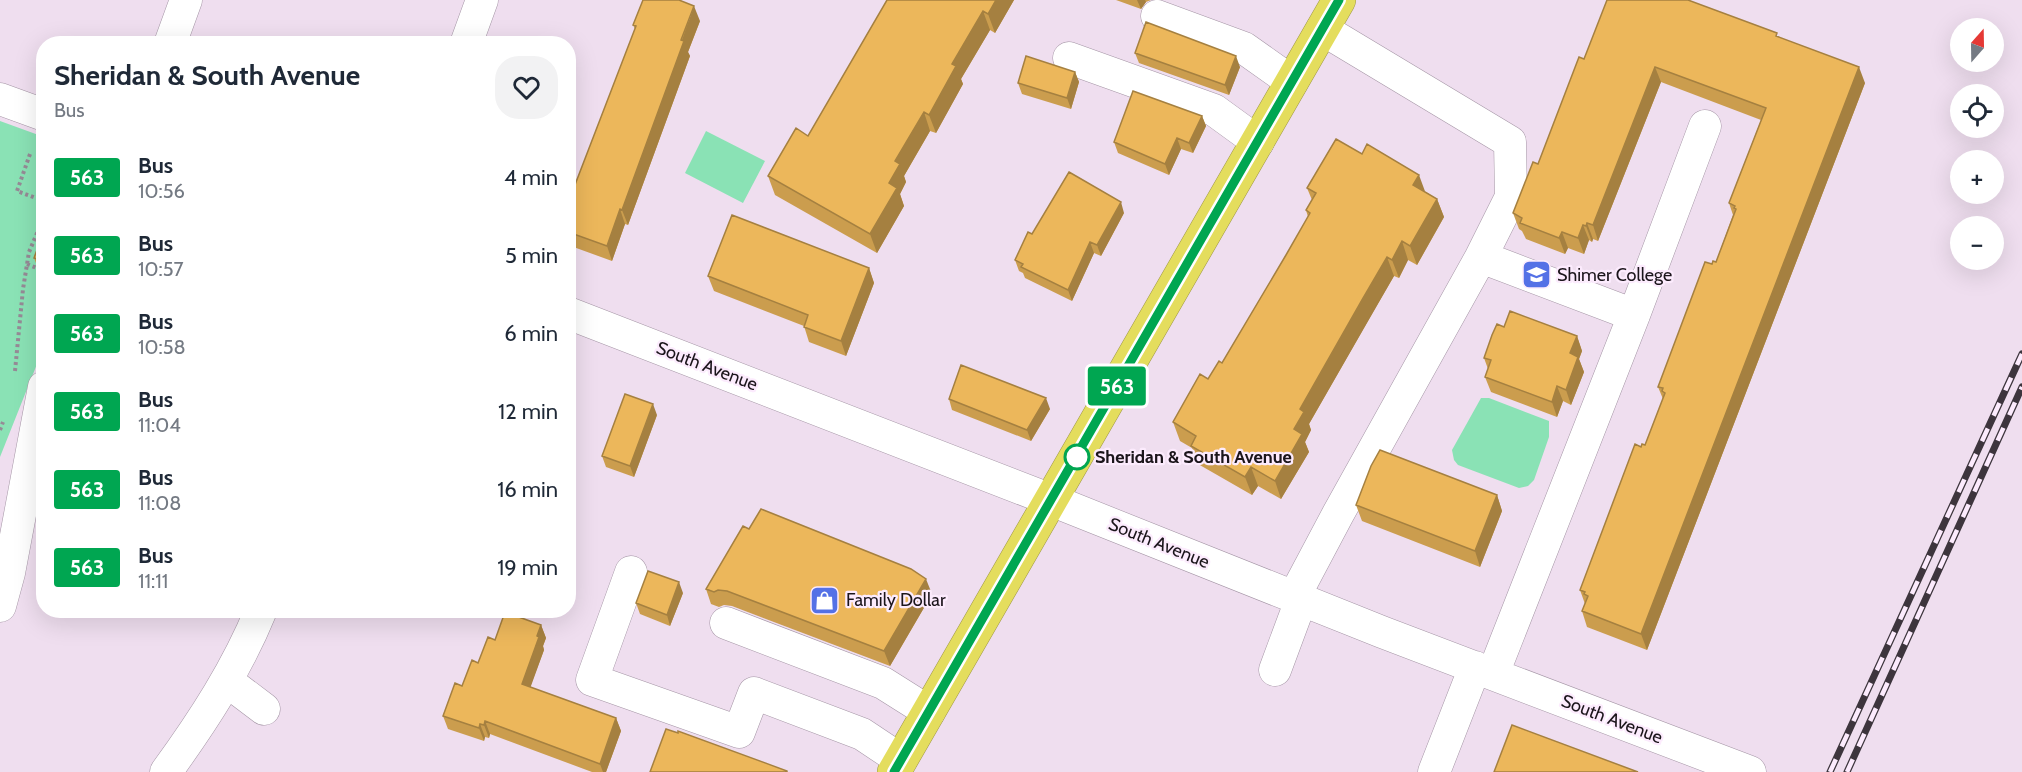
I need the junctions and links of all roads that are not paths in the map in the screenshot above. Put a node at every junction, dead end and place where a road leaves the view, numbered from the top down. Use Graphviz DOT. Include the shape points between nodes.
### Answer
graph roads {
  1 [pos="186,0"];
  2 [pos="482,0"];
  3 [pos="1340,0"];
  4 [pos="1156,16"];
  5 [pos="1323,29"];
  6 [pos="173,36"];
  7 [pos="469,36"];
  8 [pos="1069,58"];
  9 [pos="1292,82"];
  10 [pos="0,99"];
  11 [pos="36,112"];
  12 [pos="1705,126"];
  13 [pos="1258,142"];
  14 [pos="1481,257"];
  15 [pos="1634,315"];
  16 [pos="576,316"];
  17 [pos="36,430"];
  18 [pos="1051,500"];
  19 [pos="631,572"];
  20 [pos="1297,598"];
  21 [pos="0,606"];
  22 [pos="257,618"];
  23 [pos="726,623"];
  24 [pos="1275,670"];
  25 [pos="1484,671"];
  26 [pos="227,681"];
  27 [pos="264,709"];
  28 [pos="929,712"];
  29 [pos="1707,764"];
  30 [pos="897,766"];
  31 [pos="166,772"];
  32 [pos="1434,772"];
  33 [pos="1750,772"];
  1 -- 6 [label="street"];
  2 -- 7 [label="street"];
  3 -- 5 [label="highway"];
  4 -- 9 [label="street" via="1244,48"];
  5 -- 9 [label="highway"];
  5 -- 14 [label="street" via="1510,142 1511,197"];
  8 -- 13 [label="street" via="1214,110"];
  9 -- 13 [label="highway"];
  10 -- 11 [label="street"];
  12 -- 15 [label="street"];
  13 -- 18 [label="highway"];
  14 -- 15 [label="street"];
  14 -- 20 [label="street" via="1355,483"];
  15 -- 25 [label="street"];
  16 -- 18 [label="street, South Avenue"];
  17 -- 21 [label="street"];
  18 -- 20 [label="street, South Avenue"];
  18 -- 28 [label="highway"];
  19 -- 30 [label="street" via="592,680 739,732 754,693 862,734"];
  20 -- 24 [label="street"];
  20 -- 25 [label="street, South Avenue"];
  22 -- 26 [label="street"];
  23 -- 28 [label="street" via="883,683"];
  25 -- 29 [label="street, South Avenue"];
  25 -- 32 [label="street"];
  26 -- 27 [label="street"];
  26 -- 31 [label="street"];
  28 -- 30 [label="highway"];
  29 -- 33 [label="street, South Avenue"];
}
